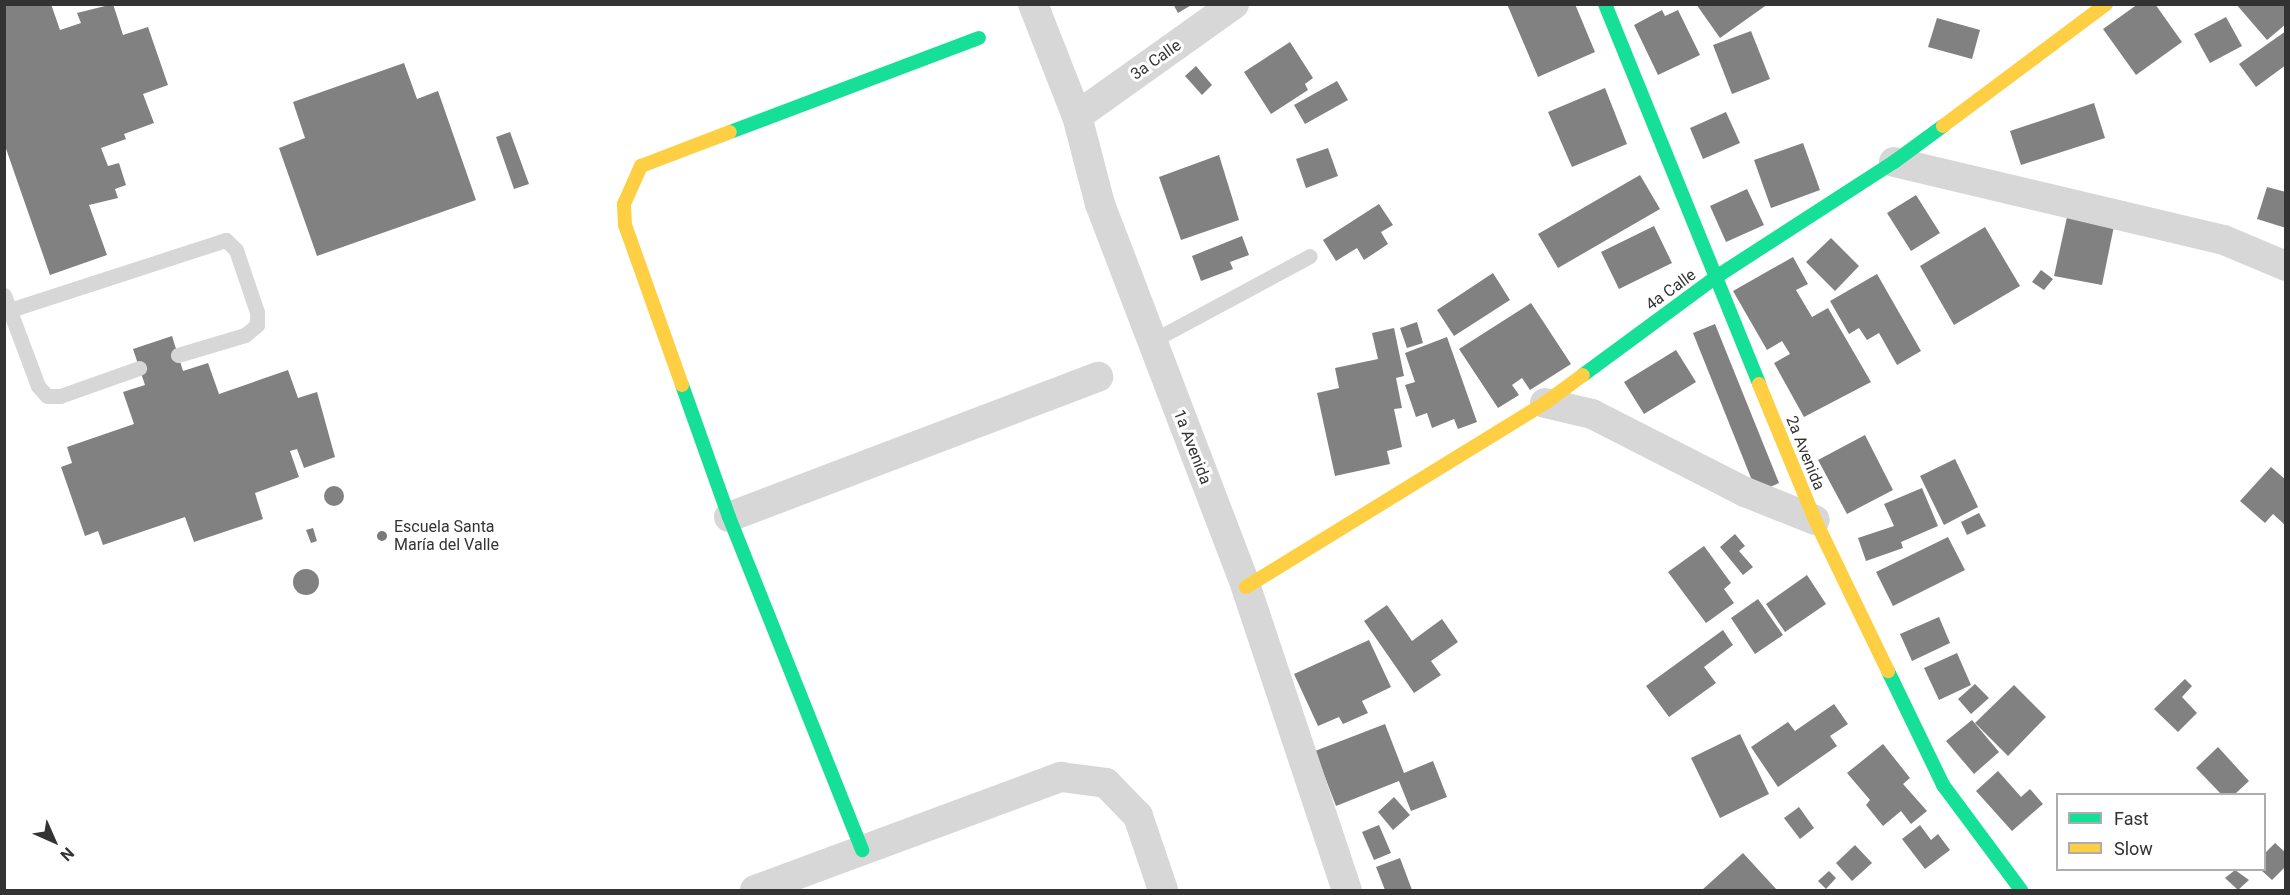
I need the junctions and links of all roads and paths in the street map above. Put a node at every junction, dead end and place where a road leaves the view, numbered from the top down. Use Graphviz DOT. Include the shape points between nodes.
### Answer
graph roads {
  1 [pos="1033,4"];
  2 [pos="1234,4"];
  3 [pos="1605,4"];
  4 [pos="2106,4"];
  5 [pos="979,38"];
  6 [pos="1077,116"];
  7 [pos="1894,162"];
  8 [pos="1310,256"];
  9 [pos="2286,266"];
  10 [pos="1716,277"];
  11 [pos="4,295"];
  12 [pos="10,310"];
  13 [pos="1152,341"];
  14 [pos="178,355"];
  15 [pos="140,368"];
  16 [pos="1098,377"];
  17 [pos="1545,403"];
  18 [pos="729,517"];
  19 [pos="1815,520"];
  20 [pos="1246,587"];
  21 [pos="862,850"];
  22 [pos="755,891"];
  23 [pos="1163,891"];
  24 [pos="1347,891"];
  25 [pos="2021,891"];
  1 -- 6 [label="street, 1a Avenida"];
  2 -- 6 [label="street, 3a Calle"];
  3 -- 10 [label="street, 2a Avenida"];
  4 -- 7 [label="street, 4a Calle"];
  5 -- 18 [label="street" via="641,166 630,184 624,204 625,225"];
  6 -- 13 [label="street, 1a Avenida" via="1100,204"];
  7 -- 9 [label="street" via="2224,240"];
  7 -- 10 [label="street, 4a Calle"];
  8 -- 13 [label="lane"];
  10 -- 17 [label="street, 4a Calle"];
  10 -- 19 [label="street, 2a Avenida"];
  11 -- 12 [label="lane"];
  12 -- 14 [label="lane" via="226,240 236,250 257,312 257,325 245,335"];
  12 -- 15 [label="lane" via="38,386 47,396 60,396"];
  13 -- 20 [label="street, 1a Avenida"];
  16 -- 18 [label="street"];
  17 -- 19 [label="street" via="1592,414 1745,492"];
  17 -- 20 [label="street, 4a Calle"];
  18 -- 21 [label="street"];
  19 -- 25 [label="street, 2a Avenida" via="1943,785"];
  20 -- 24 [label="street, 1a Avenida"];
  21 -- 22 [label="street"];
  21 -- 23 [label="street" via="1061,777 1106,783 1138,816"];
}
